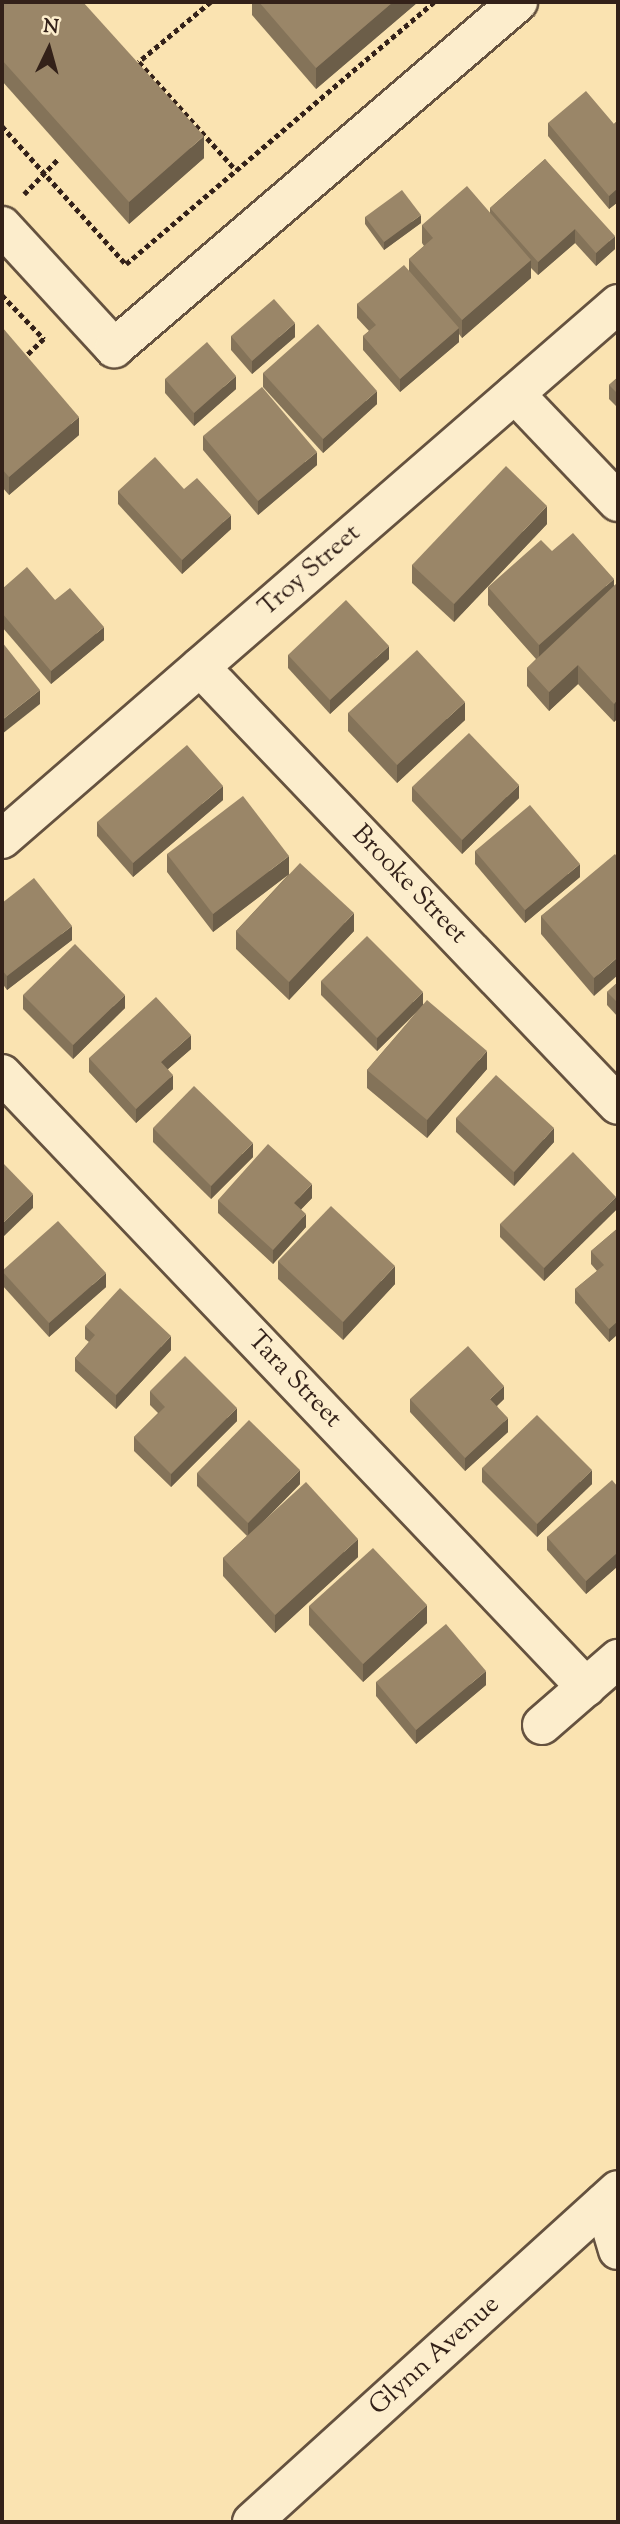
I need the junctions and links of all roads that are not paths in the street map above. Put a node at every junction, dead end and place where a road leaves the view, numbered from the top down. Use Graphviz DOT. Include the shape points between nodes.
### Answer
graph roads {
  1 [pos="518,2"];
  2 [pos="10,213"];
  3 [pos="618,304"];
  4 [pos="514,394"];
  5 [pos="618,502"];
  6 [pos="200,667"];
  7 [pos="2,839"];
  8 [pos="2,1074"];
  9 [pos="618,1105"];
  10 [pos="618,1659"];
  11 [pos="586,1687"];
  12 [pos="542,1725"];
  13 [pos="611,2197"];
  14 [pos="618,2250"];
  15 [pos="252,2522"];
  1 -- 2 [label="street" via="114,348"];
  3 -- 4 [label="street, Troy Street"];
  4 -- 5 [label="street"];
  4 -- 6 [label="street, Troy Street"];
  6 -- 7 [label="street, Troy Street"];
  6 -- 9 [label="street, Brooke Street"];
  8 -- 11 [label="street, Tara Street"];
  10 -- 11 [label="street"];
  11 -- 12 [label="street"];
  13 -- 14 [label="street"];
  13 -- 15 [label="street, Glynn Avenue"];
}
